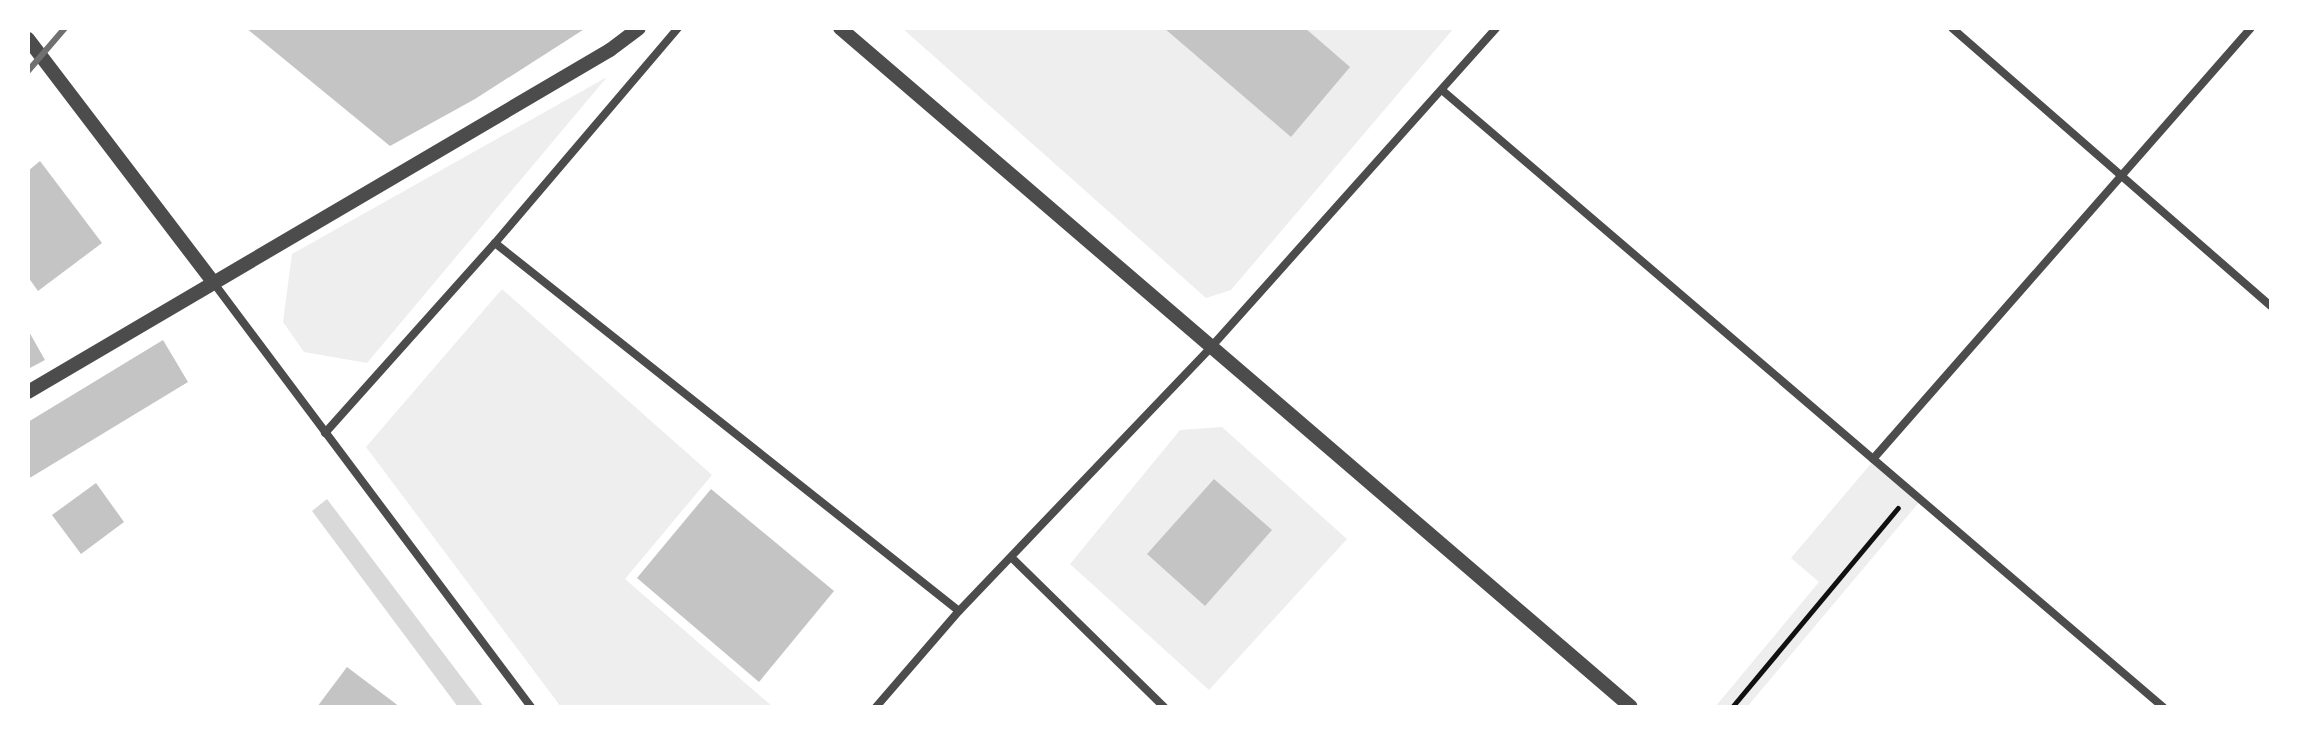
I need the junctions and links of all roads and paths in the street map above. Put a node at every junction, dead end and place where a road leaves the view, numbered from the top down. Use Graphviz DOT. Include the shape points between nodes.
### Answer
graph roads {
  1 [pos="639,28"];
  2 [pos="678,28"];
  3 [pos="840,28"];
  4 [pos="1496,28"];
  5 [pos="1952,28"];
  6 [pos="2251,28"];
  7 [pos="28,39"];
  8 [pos="34,58"];
  9 [pos="1443,91"];
  10 [pos="2121,175"];
  11 [pos="495,243"];
  12 [pos="213,282"];
  13 [pos="2271,306"];
  14 [pos="1212,346"];
  15 [pos="28,392"];
  16 [pos="325,433"];
  17 [pos="1873,459"];
  18 [pos="1901,504"];
  19 [pos="1012,558"];
  20 [pos="959,611"];
  21 [pos="531,707"];
  22 [pos="876,707"];
  23 [pos="1164,707"];
  24 [pos="1631,707"];
  25 [pos="1732,707"];
  26 [pos="2163,707"];
  1 -- 12 [label="street" via="610,50"];
  2 -- 11 [label="street"];
  3 -- 14 [label="street"];
  4 -- 9 [label="street"];
  5 -- 10 [label="street"];
  6 -- 10 [label="street"];
  7 -- 8 [label="street"];
  8 -- 12 [label="street"];
  9 -- 14 [label="street"];
  9 -- 17 [label="street"];
  10 -- 13 [label="street"];
  10 -- 17 [label="street"];
  11 -- 16 [label="street"];
  11 -- 20 [label="street"];
  12 -- 15 [label="street"];
  12 -- 16 [label="street"];
  14 -- 19 [label="street"];
  14 -- 24 [label="street"];
  16 -- 21 [label="street"];
  17 -- 26 [label="street"];
  18 -- 25 [label="path"];
  19 -- 20 [label="street"];
  19 -- 23 [label="street"];
  20 -- 22 [label="street"];
}
